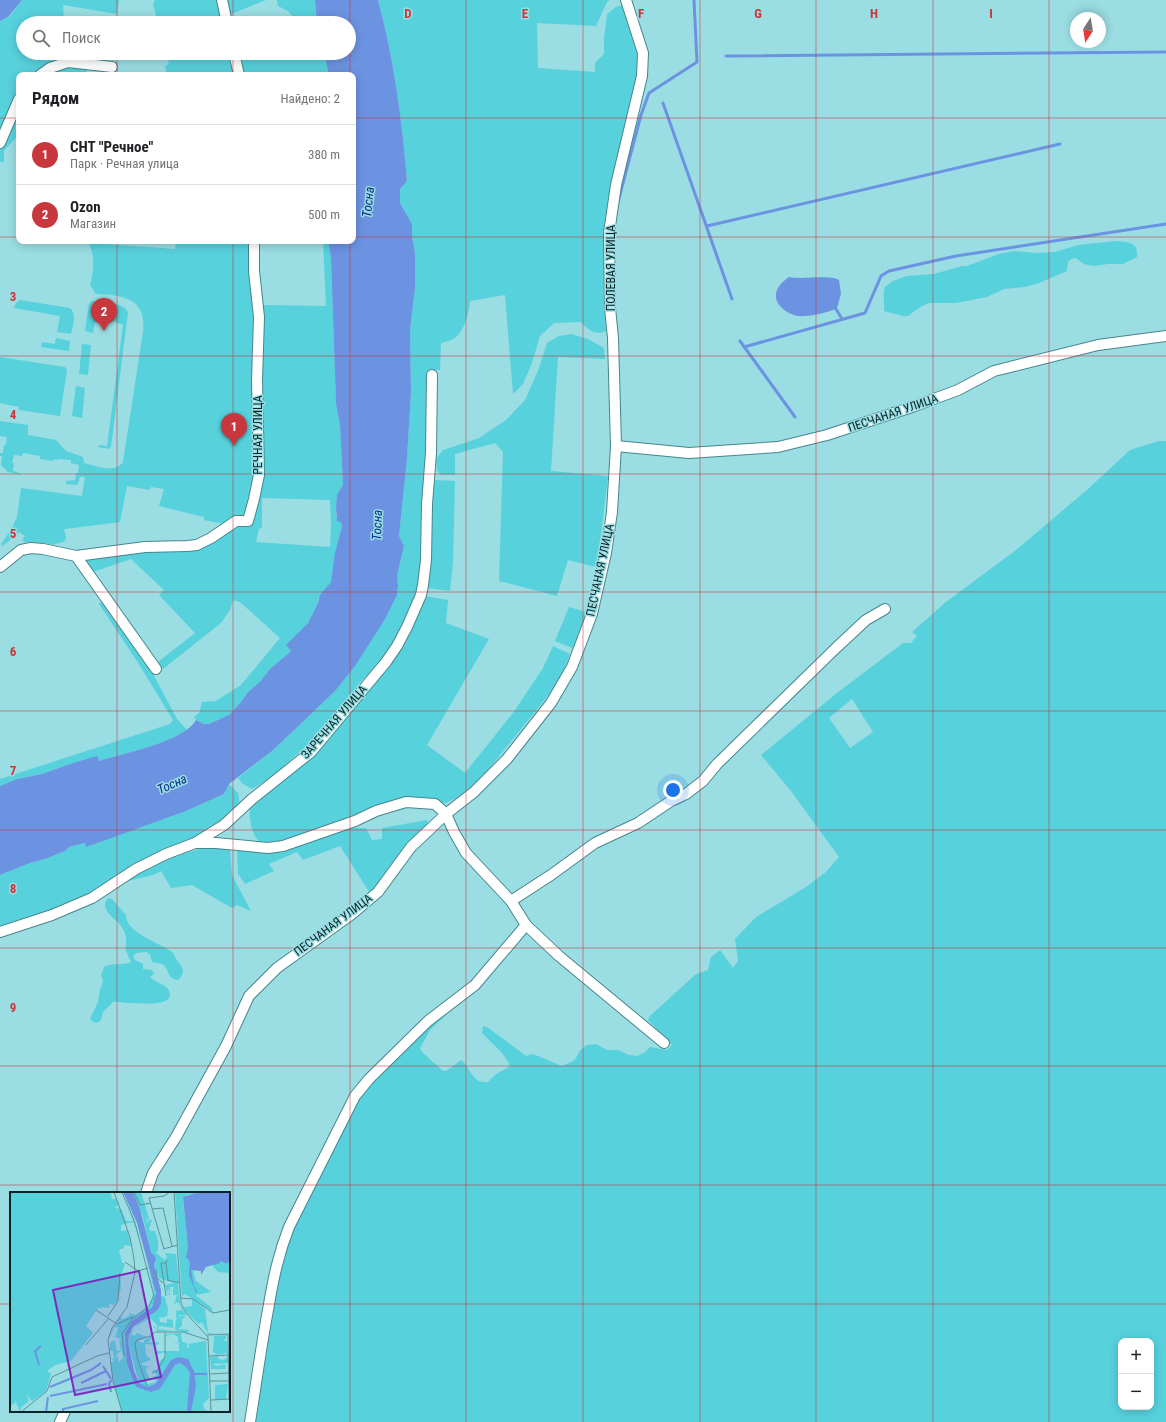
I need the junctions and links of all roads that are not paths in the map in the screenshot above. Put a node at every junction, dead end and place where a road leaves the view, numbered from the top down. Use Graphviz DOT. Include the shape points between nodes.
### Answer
graph roads {
  1 [pos="222,0"];
  2 [pos="626,0"];
  3 [pos="225,16"];
  4 [pos="236,60"];
  5 [pos="112,67"];
  6 [pos="44,72"];
  7 [pos="238,72"];
  8 [pos="16,106"];
  9 [pos="0,143"];
  10 [pos="254,244"];
  11 [pos="1166,336"];
  12 [pos="432,375"];
  13 [pos="616,446"];
  14 [pos="76,556"];
  15 [pos="0,567"];
  16 [pos="885,609"];
  17 [pos="156,669"];
  18 [pos="446,814"];
  19 [pos="195,843"];
  20 [pos="511,901"];
  21 [pos="526,925"];
  22 [pos="0,932"];
  23 [pos="664,1043"];
  24 [pos="146,1192"];
  25 [pos="64,1412"];
  26 [pos="60,1422"];
  27 [pos="250,1422"];
  1 -- 3 [label="street"];
  2 -- 13 [label="street, ПОЛЕВАЯ УЛИЦА" via="643,53 642,76 616,185 609,233"];
  4 -- 7 [label="street"];
  5 -- 6 [label="street" via="68,62"];
  8 -- 9 [label="street"];
  10 -- 14 [label="street, РЕЧНАЯ УЛИЦА" via="259,317 259,475 248,521 236,522 196,545 145,547"];
  11 -- 13 [label="street, ПЕСЧАНАЯ УЛИЦА" via="1098,345 994,371 958,390 915,406 827,435 778,447 690,453"];
  12 -- 19 [label="street, ЗАРЕЧНАЯ УЛИЦА" via="431,453 424,579 421,595 397,646 311,752 224,825"];
  13 -- 18 [label="street, ПЕСЧАНАЯ УЛИЦА" via="612,512 606,553 592,614 572,667 551,703 507,759 474,792"];
  14 -- 15 [label="street" via="31,548 21,550"];
  14 -- 17 [label="street"];
  16 -- 20 [label="street" via="866,620 837,647 717,764 703,782 638,823 595,842"];
  18 -- 19 [label="street" via="435,804 406,802 283,846 268,848"];
  18 -- 20 [label="street" via="466,853"];
  18 -- 24 [label="street, ПЕСЧАНАЯ УЛИЦА" via="411,847 378,892 277,968 249,996 226,1046 176,1137 153,1173"];
  19 -- 22 [label="street, ЗАРЕЧНАЯ УЛИЦА" via="136,869 92,898 52,915"];
  20 -- 21 [label="street"];
  21 -- 23 [label="street" via="559,956"];
  21 -- 27 [label="street" via="475,985 428,1021 354,1096 281,1247 276,1263"];
  25 -- 26 [label="street"];
}
